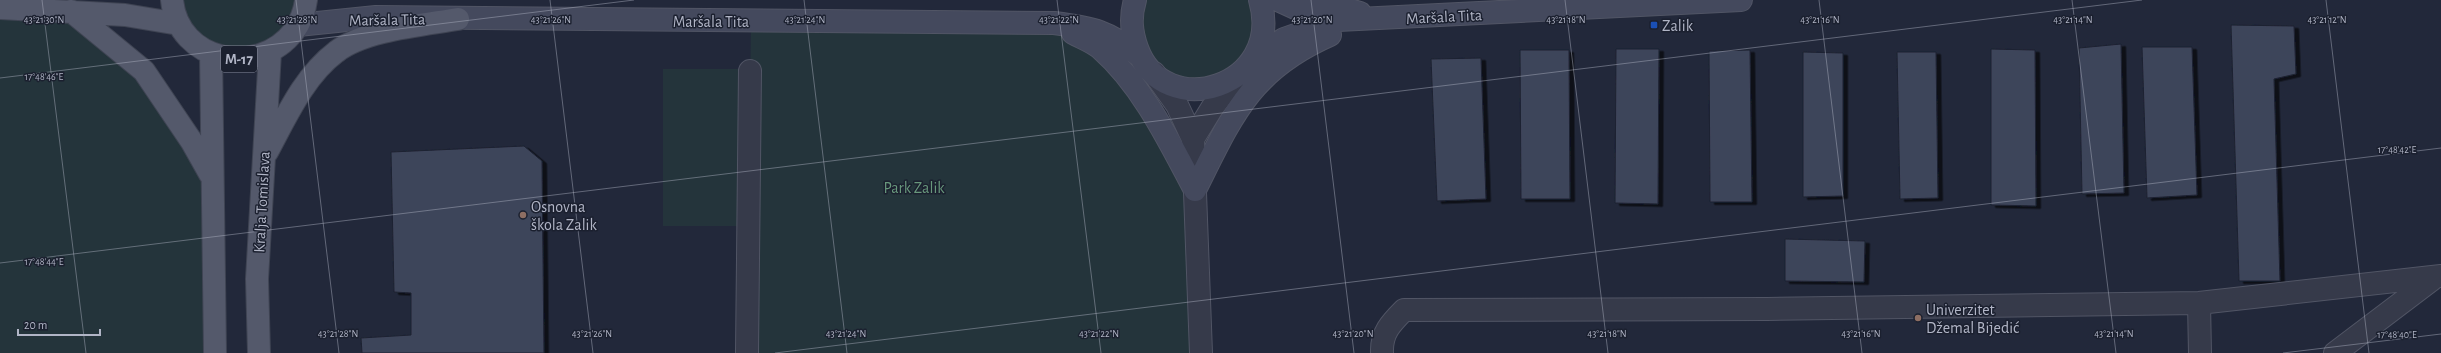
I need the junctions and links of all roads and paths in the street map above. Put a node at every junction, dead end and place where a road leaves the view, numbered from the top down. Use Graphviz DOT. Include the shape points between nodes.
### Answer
graph roads {
  1 [pos="172,0"];
  2 [pos="306,0"];
  3 [pos="1135,0"];
  4 [pos="1260,0"];
  5 [pos="1278,0"];
  6 [pos="1315,0"];
  7 [pos="1741,0"];
  8 [pos="0,8"];
  9 [pos="71,11"];
  10 [pos="458,19"];
  11 [pos="1381,19"];
  12 [pos="1338,20"];
  13 [pos="1054,23"];
  14 [pos="179,24"];
  15 [pos="298,24"];
  16 [pos="270,52"];
  17 [pos="211,53"];
  18 [pos="1140,56"];
  19 [pos="1250,63"];
  20 [pos="750,71"];
  21 [pos="1154,73"];
  22 [pos="1235,78"];
  23 [pos="1193,139"];
  24 [pos="263,160"];
  25 [pos="211,176"];
  26 [pos="1195,190"];
  27 [pos="2438,277"];
  28 [pos="2199,303"];
  29 [pos="215,353"];
  30 [pos="258,353"];
  31 [pos="747,353"];
  32 [pos="1201,353"];
  33 [pos="1382,353"];
  34 [pos="2200,353"];
  35 [pos="2335,353"];
  1 -- 14 [label="main road, M-17"];
  2 -- 15 [label="main road, M-17"];
  3 -- 18 [label="street" via="1132,34"];
  4 -- 19 [label="street" via="1264,23 1261,44"];
  5 -- 12 [label="street, Maršala Tita" via="1302,11"];
  6 -- 11 [label="street"];
  7 -- 11 [label="street, Maršala Tita"];
  8 -- 9 [label="main road"];
  9 -- 14 [label="main road" via="125,15"];
  9 -- 25 [label="main road" via="144,71 192,142"];
  10 -- 13 [label="street, Maršala Tita"];
  10 -- 15 [label="street, Maršala Tita" via="376,17"];
  10 -- 24 [label="main road" via="376,33 336,51 312,76"];
  11 -- 12 [label="street, Maršala Tita"];
  11 -- 26 [label="street" via="1332,34 1307,45 1271,69 1246,96"];
  12 -- 19 [label="street, Maršala Tita" via="1284,39"];
  13 -- 18 [label="street, Maršala Tita" via="1092,28 1116,38"];
  13 -- 26 [label="street" via="1099,47 1122,71 1158,121"];
  14 -- 17 [label="main road, M-17" via="193,41"];
  15 -- 16 [label="main road, M-17" via="286,40"];
  16 -- 17 [label="main road, M-17" via="237,59"];
  16 -- 24 [label="main road, Kralja Tomislava / M-17"];
  17 -- 25 [label="main road, M-17"];
  18 -- 21 [label="street"];
  19 -- 22 [label="street"];
  20 -- 31 [label="street"];
  21 -- 22 [label="street" via="1172,84 1194,89 1215,87"];
  21 -- 23 [label="street" via="1177,105"];
  22 -- 23 [label="street"];
  23 -- 26 [label="street"];
  24 -- 30 [label="main road, Kralja Tomislava / M-17" via="257,278"];
  25 -- 29 [label="main road, M-17"];
  26 -- 32 [label="street"];
  27 -- 28 [label="street"];
  27 -- 35 [label="street"];
  28 -- 33 [label="street" via="1767,309 1404,310 1388,326 1382,342"];
  28 -- 34 [label="street"];
}
